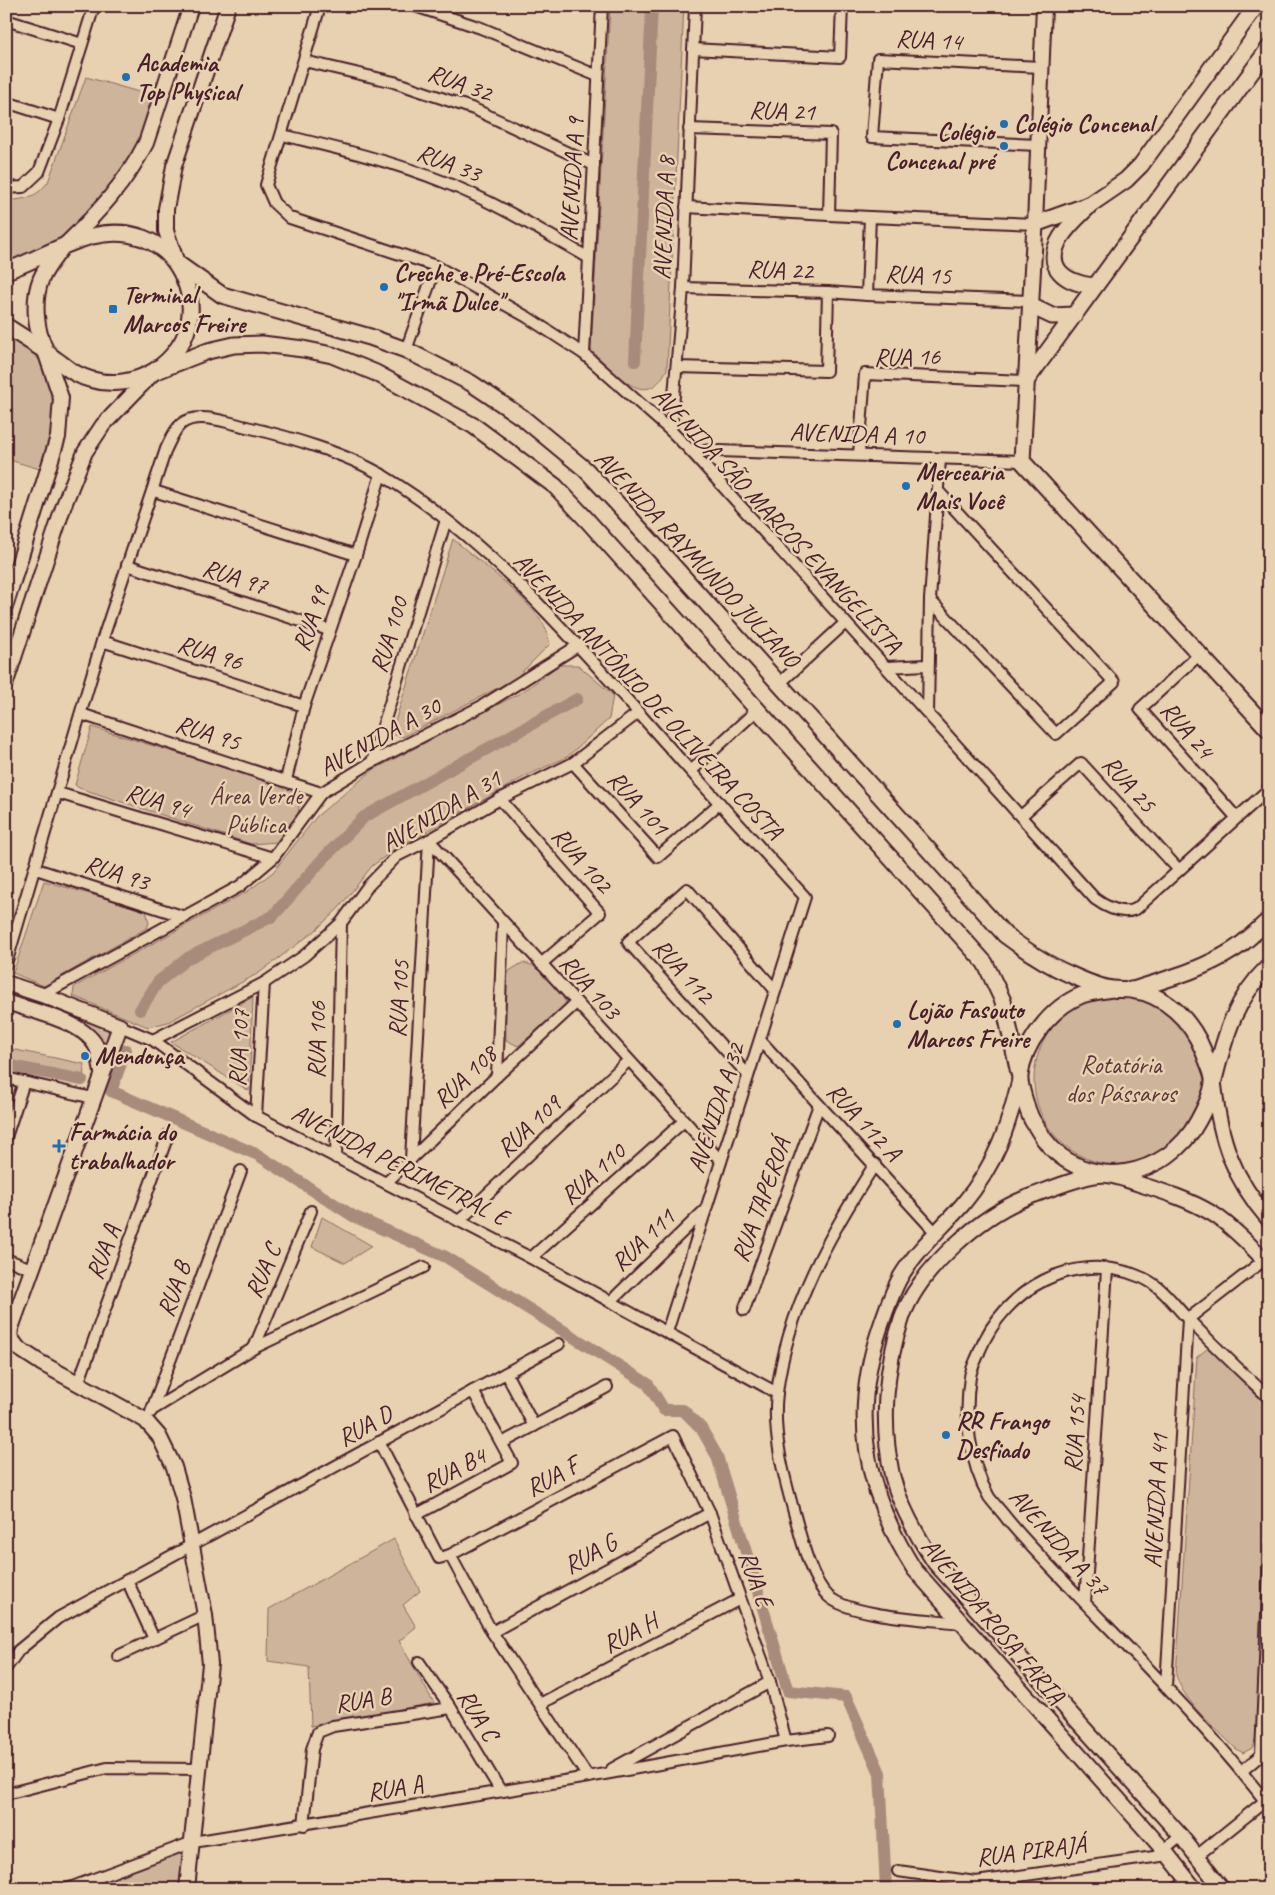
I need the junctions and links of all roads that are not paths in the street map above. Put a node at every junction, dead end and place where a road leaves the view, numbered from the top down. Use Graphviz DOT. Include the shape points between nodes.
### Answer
graph roads {
  1 [pos="94,6"];
  2 [pos="191,6"];
  3 [pos="228,6"];
  4 [pos="320,6"];
  5 [pos="415,6"];
  6 [pos="602,6"];
  7 [pos="695,6"];
  8 [pos="842,6"];
  9 [pos="1044,6"];
  10 [pos="1256,6"];
  11 [pos="6,20"];
  12 [pos="82,44"];
  13 [pos="1269,48"];
  14 [pos="693,49"];
  15 [pos="304,61"];
  16 [pos="1042,67"];
  17 [pos="598,76"];
  18 [pos="6,102"];
  19 [pos="59,119"];
  20 [pos="689,129"];
  21 [pos="282,135"];
  22 [pos="1038,145"];
  23 [pos="594,165"];
  24 [pos="7,188"];
  25 [pos="1090,204"];
  26 [pos="686,207"];
  27 [pos="829,215"];
  28 [pos="870,217"];
  29 [pos="1035,224"];
  30 [pos="62,247"];
  31 [pos="589,258"];
  32 [pos="177,263"];
  33 [pos="436,266"];
  34 [pos="6,271"];
  35 [pos="1094,286"];
  36 [pos="682,288"];
  37 [pos="828,292"];
  38 [pos="867,295"];
  39 [pos="1031,304"];
  40 [pos="1074,314"];
  41 [pos="6,326"];
  42 [pos="406,350"];
  43 [pos="45,351"];
  44 [pos="584,354"];
  45 [pos="677,366"];
  46 [pos="154,372"];
  47 [pos="1026,381"];
  48 [pos="671,431"];
  49 [pos="690,450"];
  50 [pos="859,454"];
  51 [pos="940,459"];
  52 [pos="1022,461"];
  53 [pos="381,474"];
  54 [pos="938,491"];
  55 [pos="154,492"];
  56 [pos="446,520"];
  57 [pos="356,555"];
  58 [pos="127,565"];
  59 [pos="930,600"];
  60 [pos="6,604"];
  61 [pos="844,624"];
  62 [pos="329,630"];
  63 [pos="102,641"];
  64 [pos="579,644"];
  65 [pos="1200,654"];
  66 [pos="927,665"];
  67 [pos="886,666"];
  68 [pos="6,682"];
  69 [pos="780,683"];
  70 [pos="304,706"];
  71 [pos="757,710"];
  72 [pos="638,713"];
  73 [pos="928,713"];
  74 [pos="81,714"];
  75 [pos="1269,730"];
  76 [pos="372,762"];
  77 [pos="573,763"];
  78 [pos="691,770"];
  79 [pos="286,780"];
  80 [pos="1269,789"];
  81 [pos="58,793"];
  82 [pos="321,793"];
  83 [pos="500,799"];
  84 [pos="720,803"];
  85 [pos="1021,816"];
  86 [pos="1236,817"];
  87 [pos="429,840"];
  88 [pos="273,858"];
  89 [pos="36,869"];
  90 [pos="1179,870"];
  91 [pos="805,897"];
  92 [pos="185,917"];
  93 [pos="1269,920"];
  94 [pos="341,923"];
  95 [pos="503,924"];
  96 [pos="6,964"];
  97 [pos="541,964"];
  98 [pos="1269,966"];
  99 [pos="6,983"];
  100 [pos="264,983"];
  101 [pos="1111,989"];
  102 [pos="775,990"];
  103 [pos="1132,990"];
  104 [pos="42,994"];
  105 [pos="6,1002"];
  106 [pos="576,1004"];
  107 [pos="120,1026"];
  108 [pos="153,1040"];
  109 [pos="760,1040"];
  110 [pos="628,1061"];
  111 [pos="102,1073"];
  112 [pos="748,1075"];
  113 [pos="497,1076"];
  114 [pos="6,1078"];
  115 [pos="1020,1078"];
  116 [pos="24,1082"];
  117 [pos="1214,1082"];
  118 [pos="93,1098"];
  119 [pos="819,1105"];
  120 [pos="256,1116"];
  121 [pos="684,1121"];
  122 [pos="7,1131"];
  123 [pos="168,1135"];
  124 [pos="336,1158"];
  125 [pos="411,1159"];
  126 [pos="721,1161"];
  127 [pos="875,1164"];
  128 [pos="240,1171"];
  129 [pos="1106,1174"];
  130 [pos="386,1183"];
  131 [pos="707,1208"];
  132 [pos="311,1211"];
  133 [pos="1269,1220"];
  134 [pos="459,1221"];
  135 [pos="936,1233"];
  136 [pos="531,1258"];
  137 [pos="6,1259"];
  138 [pos="1267,1260"];
  139 [pos="424,1267"];
  140 [pos="30,1269"];
  141 [pos="1107,1269"];
  142 [pos="610,1302"];
  143 [pos="744,1310"];
  144 [pos="1188,1320"];
  145 [pos="666,1332"];
  146 [pos="8,1339"];
  147 [pos="559,1344"];
  148 [pos="254,1348"];
  149 [pos="506,1373"];
  150 [pos="78,1384"];
  151 [pos="607,1387"];
  152 [pos="473,1391"];
  153 [pos="777,1393"];
  154 [pos="1269,1398"];
  155 [pos="148,1415"];
  156 [pos="534,1426"];
  157 [pos="673,1436"];
  158 [pos="379,1442"];
  159 [pos="502,1443"];
  160 [pos="710,1514"];
  161 [pos="416,1515"];
  162 [pos="191,1544"];
  163 [pos="450,1555"];
  164 [pos="1269,1568"];
  165 [pos="127,1580"];
  166 [pos="740,1599"];
  167 [pos="1085,1602"];
  168 [pos="205,1615"];
  169 [pos="960,1623"];
  170 [pos="492,1632"];
  171 [pos="154,1639"];
  172 [pos="1267,1645"];
  173 [pos="118,1656"];
  174 [pos="419,1662"];
  175 [pos="6,1668"];
  176 [pos="1031,1669"];
  177 [pos="770,1682"];
  178 [pos="1015,1684"];
  179 [pos="1166,1686"];
  180 [pos="540,1704"];
  181 [pos="451,1708"];
  182 [pos="828,1736"];
  183 [pos="786,1741"];
  184 [pos="1265,1751"];
  185 [pos="199,1769"];
  186 [pos="1242,1772"];
  187 [pos="604,1774"];
  188 [pos="588,1777"];
  189 [pos="500,1790"];
  190 [pos="6,1794"];
  191 [pos="1267,1804"];
  192 [pos="304,1825"];
  193 [pos="1181,1836"];
  194 [pos="193,1842"];
  195 [pos="1166,1852"];
  196 [pos="1198,1855"];
  197 [pos="898,1871"];
  198 [pos="1192,1884"];
  199 [pos="977,1885"];
  200 [pos="67,1889"];
  201 [pos="188,1889"];
  202 [pos="1176,1889"];
  203 [pos="1222,1889"];
  1 -- 12 [label="street"];
  2 -- 30 [label="street" via="146,143 137,161 94,217"];
  3 -- 32 [label="street" via="174,166 166,209 166,231"];
  4 -- 15 [label="street, AVENIDA SÃO MARCOS EVANGELISTA"];
  5 -- 17 [label="street" via="481,28"];
  6 -- 17 [label="street, AVENIDA A 9"];
  7 -- 14 [label="street, AVENIDA A 8"];
  8 -- 14 [label="street" via="840,57"];
  9 -- 16 [label="street"];
  10 -- 25 [label="main road" via="1141,165 1126,180"];
  11 -- 12 [label="street"];
  12 -- 19 [label="street"];
  13 -- 35 [label="main road"];
  14 -- 20 [label="street, AVENIDA A 8"];
  15 -- 21 [label="street, AVENIDA SÃO MARCOS EVANGELISTA"];
  15 -- 23 [label="street, RUA 32" via="394,82 474,110"];
  16 -- 22 [label="street"];
  16 -- 22 [label="street, RUA 14" via="878,59 872,137"];
  17 -- 23 [label="street, AVENIDA A 9"];
  18 -- 19 [label="street"];
  19 -- 24 [label="street" via="35,178 23,187"];
  20 -- 26 [label="street, AVENIDA A 8"];
  20 -- 27 [label="street, RUA 21" via="831,134"];
  21 -- 31 [label="street, RUA 33" via="359,154 443,181 497,206"];
  21 -- 33 [label="street, AVENIDA SÃO MARCOS EVANGELISTA" via="266,185 270,197 290,218"];
  22 -- 29 [label="street"];
  23 -- 31 [label="street, AVENIDA A 9"];
  25 -- 29 [label="main road"];
  25 -- 35 [label="main road" via="1062,236 1055,254 1056,264 1070,282"];
  26 -- 27 [label="street"];
  26 -- 36 [label="street, AVENIDA A 8"];
  27 -- 28 [label="street"];
  28 -- 29 [label="street"];
  28 -- 38 [label="street, RUA 15"];
  29 -- 39 [label="main road"];
  30 -- 32 [label="main road" via="92,235 113,232 155,243"];
  30 -- 34 [label="main road"];
  30 -- 43 [label="main road" via="49,264 38,291 36,316"];
  31 -- 44 [label="street, AVENIDA A 9"];
  32 -- 42 [label="main road, AVENIDA RAYMUNDO JULIANO" via="222,295"];
  32 -- 46 [label="main road" via="191,305 188,328 178,348"];
  33 -- 42 [label="street"];
  33 -- 44 [label="street, AVENIDA SÃO MARCOS EVANGELISTA" via="527,317"];
  35 -- 40 [label="main road"];
  36 -- 37 [label="street, RUA 22"];
  36 -- 45 [label="street, AVENIDA A 8"];
  37 -- 38 [label="street"];
  37 -- 45 [label="street, RUA 22" via="826,371"];
  38 -- 39 [label="street, RUA 15"];
  39 -- 40 [label="main road" via="1052,316"];
  39 -- 47 [label="main road"];
  40 -- 47 [label="main road"];
  41 -- 43 [label="main road"];
  42 -- 69 [label="main road, AVENIDA RAYMUNDO JULIANO" via="472,383 516,413 586,470"];
  43 -- 46 [label="main road" via="69,370 109,384 130,382"];
  43 -- 60 [label="street" via="61,398 58,437"];
  44 -- 48 [label="street, AVENIDA SÃO MARCOS EVANGELISTA"];
  45 -- 48 [label="street, AVENIDA A 8"];
  46 -- 68 [label="street" via="103,425 85,452 64,505"];
  46 -- 71 [label="main road" via="208,351 234,345 262,344 303,349 332,355 376,373 466,422 555,486"];
  47 -- 50 [label="street, RUA 16" via="865,374"];
  47 -- 52 [label="main road"];
  48 -- 49 [label="street, AVENIDA SÃO MARCOS EVANGELISTA"];
  49 -- 50 [label="street, AVENIDA A 10"];
  49 -- 61 [label="street, AVENIDA SÃO MARCOS EVANGELISTA"];
  50 -- 51 [label="street, AVENIDA A 10"];
  51 -- 52 [label="street, AVENIDA A 10"];
  51 -- 54 [label="street"];
  52 -- 65 [label="main road"];
  53 -- 55 [label="street, AVENIDA ANTÔNIO DE OLIVEIRA COSTA" via="274,433 197,418 182,423 173,436"];
  53 -- 56 [label="street, AVENIDA ANTÔNIO DE OLIVEIRA COSTA"];
  53 -- 57 [label="street, RUA 99"];
  54 -- 59 [label="street"];
  54 -- 59 [label="street" via="1114,682 1056,734"];
  55 -- 57 [label="street"];
  55 -- 58 [label="street, AVENIDA ANTÔNIO DE OLIVEIRA COSTA"];
  56 -- 64 [label="street, AVENIDA ANTÔNIO DE OLIVEIRA COSTA" via="514,579"];
  56 -- 76 [label="street, RUA 100"];
  57 -- 62 [label="street, RUA 99"];
  58 -- 62 [label="street, RUA 97"];
  58 -- 63 [label="street, AVENIDA ANTÔNIO DE OLIVEIRA COSTA"];
  59 -- 66 [label="street"];
  61 -- 67 [label="street, AVENIDA SÃO MARCOS EVANGELISTA"];
  61 -- 69 [label="street"];
  62 -- 70 [label="street, RUA 99"];
  63 -- 70 [label="street, RUA 96"];
  63 -- 74 [label="street, AVENIDA ANTÔNIO DE OLIVEIRA COSTA"];
  64 -- 72 [label="street, AVENIDA ANTÔNIO DE OLIVEIRA COSTA"];
  64 -- 76 [label="street, AVENIDA A 30" via="482,706"];
  65 -- 75 [label="main road"];
  65 -- 86 [label="street, RUA 24" via="1140,709"];
  66 -- 67 [label="street"];
  66 -- 73 [label="street"];
  67 -- 73 [label="street, AVENIDA SÃO MARCOS EVANGELISTA"];
  69 -- 101 [label="main road, AVENIDA RAYMUNDO JULIANO" via="1005,935 1031,954 1069,974"];
  70 -- 79 [label="street, RUA 99"];
  71 -- 78 [label="street"];
  71 -- 115 [label="main road" via="985,963 1003,1001"];
  72 -- 77 [label="street, AVENIDA A 31"];
  72 -- 78 [label="street, AVENIDA ANTÔNIO DE OLIVEIRA COSTA"];
  73 -- 85 [label="street, AVENIDA SÃO MARCOS EVANGELISTA"];
  74 -- 79 [label="street, RUA 95"];
  74 -- 81 [label="street, AVENIDA ANTÔNIO DE OLIVEIRA COSTA"];
  76 -- 82 [label="street, AVENIDA A 30"];
  77 -- 83 [label="street, AVENIDA A 31"];
  77 -- 84 [label="street, RUA 101" via="658,856"];
  78 -- 84 [label="street, AVENIDA ANTÔNIO DE OLIVEIRA COSTA"];
  79 -- 82 [label="street, RUA 95"];
  80 -- 86 [label="street, AVENIDA SÃO MARCOS EVANGELISTA"];
  81 -- 88 [label="street, RUA 94"];
  81 -- 89 [label="street, AVENIDA ANTÔNIO DE OLIVEIRA COSTA"];
  82 -- 88 [label="street, AVENIDA A 30"];
  83 -- 87 [label="street, AVENIDA A 31"];
  83 -- 97 [label="street, RUA 102" via="600,913"];
  84 -- 91 [label="street, AVENIDA ANTÔNIO DE OLIVEIRA COSTA"];
  85 -- 90 [label="street, AVENIDA SÃO MARCOS EVANGELISTA" via="1094,899 1105,906 1132,911"];
  85 -- 90 [label="street, RUA 25" via="1081,763"];
  86 -- 90 [label="street, AVENIDA SÃO MARCOS EVANGELISTA"];
  87 -- 94 [label="street, AVENIDA A 31" via="397,856 368,886"];
  87 -- 95 [label="street, RUA 103"];
  87 -- 125 [label="street, RUA 105"];
  88 -- 92 [label="street, AVENIDA A 30" via="240,886"];
  89 -- 92 [label="street, RUA 93"];
  89 -- 96 [label="street, AVENIDA ANTÔNIO DE OLIVEIRA COSTA"];
  91 -- 102 [label="street, AVENIDA A 32"];
  92 -- 104 [label="street, AVENIDA A 30"];
  93 -- 103 [label="main road" via="1216,960"];
  94 -- 100 [label="street, AVENIDA A 31" via="304,956"];
  94 -- 124 [label="street, RUA 106"];
  95 -- 97 [label="street, RUA 103"];
  95 -- 113 [label="street"];
  97 -- 106 [label="street, RUA 103"];
  98 -- 117 [label="main road" via="1242,996 1223,1041"];
  99 -- 104 [label="street, AVENIDA PERIMETRAL E"];
  100 -- 108 [label="street, AVENIDA A 31"];
  100 -- 120 [label="street, RUA 107"];
  101 -- 103 [label="main road"];
  101 -- 115 [label="main road" via="1082,995 1056,1011 1037,1034 1026,1055"];
  102 -- 109 [label="street, AVENIDA A 32"];
  102 -- 112 [label="street, RUA 112" via="687,890 628,942"];
  103 -- 117 [label="main road" via="1170,1006 1186,1020 1198,1037"];
  104 -- 107 [label="street, AVENIDA PERIMETRAL E"];
  105 -- 111 [label="street" via="85,1032 97,1048"];
  106 -- 110 [label="street, RUA 103"];
  106 -- 113 [label="street, RUA 108"];
  107 -- 108 [label="street, AVENIDA PERIMETRAL E"];
  107 -- 111 [label="street"];
  108 -- 120 [label="street, AVENIDA PERIMETRAL E"];
  109 -- 112 [label="street, AVENIDA A 32"];
  109 -- 119 [label="street, RUA 112 A"];
  110 -- 121 [label="street, RUA 103"];
  110 -- 134 [label="street, RUA 109"];
  111 -- 118 [label="street"];
  112 -- 126 [label="street, AVENIDA A 32"];
  113 -- 125 [label="street, RUA 108"];
  114 -- 116 [label="street"];
  115 -- 129 [label="main road" via="1029,1114 1045,1140 1067,1160"];
  115 -- 135 [label="street, AVENIDA ROSA FARIA" via="1010,1120 990,1166 963,1204"];
  116 -- 118 [label="street"];
  116 -- 122 [label="street"];
  117 -- 129 [label="main road" via="1191,1134 1174,1153 1137,1171"];
  117 -- 133 [label="street" via="1224,1146 1237,1175"];
  118 -- 140 [label="street"];
  119 -- 127 [label="street, RUA 112 A"];
  119 -- 143 [label="street, RUA TAPEROÁ"];
  120 -- 124 [label="street, AVENIDA PERIMETRAL E"];
  121 -- 126 [label="street, RUA 103"];
  121 -- 136 [label="street, RUA 110"];
  123 -- 150 [label="street, RUA A"];
  124 -- 130 [label="street, AVENIDA PERIMETRAL E"];
  125 -- 130 [label="street, RUA 108"];
  126 -- 131 [label="street, AVENIDA A 32"];
  127 -- 135 [label="street, RUA 112 A"];
  127 -- 153 [label="street" via="840,1219 805,1287"];
  128 -- 155 [label="street, RUA B"];
  129 -- 138 [label="street" via="1173,1194 1214,1214"];
  129 -- 176 [label="street, AVENIDA ROSA FARIA" via="1016,1202 984,1220 943,1256 903,1317 890,1368 886,1402 888,1448 892,1476 910,1521 934,1563"];
  130 -- 134 [label="street, AVENIDA PERIMETRAL E"];
  131 -- 142 [label="street, RUA 111"];
  131 -- 145 [label="street, AVENIDA A 32"];
  132 -- 148 [label="street, RUA C"];
  134 -- 136 [label="street, AVENIDA PERIMETRAL E"];
  135 -- 169 [label="street, AVENIDA ROSA FARIA" via="901,1276 889,1301 868,1366 864,1430 873,1482 883,1515 914,1569"];
  136 -- 142 [label="street, AVENIDA PERIMETRAL E"];
  137 -- 140 [label="street"];
  138 -- 144 [label="street"];
  139 -- 148 [label="street"];
  140 -- 146 [label="street"];
  141 -- 144 [label="street, AVENIDA A 37" via="1137,1275 1155,1284 1170,1296"];
  141 -- 167 [label="street, RUA 154"];
  141 -- 167 [label="street, AVENIDA A 37" via="1069,1270 1047,1278 1003,1312 984,1341 970,1375 967,1418 974,1457 990,1496 1019,1534"];
  142 -- 145 [label="street, AVENIDA PERIMETRAL E"];
  144 -- 154 [label="street, AVENIDA A 37"];
  144 -- 179 [label="street, AVENIDA A 41"];
  145 -- 153 [label="street, AVENIDA PERIMETRAL E"];
  146 -- 150 [label="street"];
  147 -- 149 [label="street, RUA D"];
  148 -- 155 [label="street"];
  149 -- 152 [label="street, RUA D"];
  149 -- 156 [label="street"];
  150 -- 155 [label="street"];
  151 -- 156 [label="street"];
  152 -- 158 [label="street, RUA D"];
  152 -- 159 [label="street"];
  153 -- 169 [label="street" via="778,1435 785,1479 815,1577 828,1596 865,1612"];
  155 -- 162 [label="street" via="174,1467"];
  156 -- 159 [label="street"];
  157 -- 160 [label="street, RUA E"];
  157 -- 163 [label="street, RUA F"];
  158 -- 161 [label="street"];
  158 -- 162 [label="street, RUA D"];
  159 -- 161 [label="street, RUA B4" via="512,1463"];
  160 -- 166 [label="street, RUA E"];
  160 -- 170 [label="street, RUA G"];
  161 -- 163 [label="street" via="439,1558"];
  162 -- 165 [label="street, RUA D"];
  162 -- 168 [label="street"];
  163 -- 170 [label="street"];
  164 -- 172 [label="street"];
  165 -- 171 [label="street"];
  165 -- 175 [label="street, RUA D" via="58,1618 19,1650"];
  166 -- 177 [label="street, RUA E"];
  166 -- 180 [label="street, RUA H"];
  167 -- 179 [label="street, AVENIDA A 37"];
  168 -- 171 [label="street"];
  168 -- 185 [label="street" via="210,1664"];
  169 -- 178 [label="street, AVENIDA ROSA FARIA"];
  170 -- 180 [label="street"];
  171 -- 173 [label="street"];
  172 -- 184 [label="street"];
  174 -- 181 [label="street, RUA C"];
  176 -- 178 [label="street"];
  176 -- 193 [label="street, AVENIDA ROSA FARIA"];
  177 -- 183 [label="street, RUA E"];
  177 -- 187 [label="street, RUA A"];
  178 -- 195 [label="street, AVENIDA ROSA FARIA"];
  179 -- 186 [label="street, AVENIDA A 37"];
  180 -- 188 [label="street"];
  181 -- 189 [label="street, RUA C"];
  181 -- 192 [label="street, RUA B" via="332,1726 318,1732 312,1749"];
  182 -- 183 [label="street, RUA A"];
  183 -- 187 [label="street, RUA A"];
  184 -- 186 [label="street"];
  185 -- 190 [label="street" via="107,1768"];
  185 -- 194 [label="street"];
  186 -- 191 [label="street, AVENIDA A 37"];
  187 -- 188 [label="street, RUA A"];
  188 -- 189 [label="street, RUA A"];
  189 -- 192 [label="street, RUA A"];
  191 -- 196 [label="street"];
  192 -- 194 [label="street, RUA A"];
  193 -- 195 [label="street"];
  193 -- 196 [label="street, AVENIDA ROSA FARIA"];
  194 -- 200 [label="street"];
  194 -- 201 [label="street"];
  195 -- 198 [label="street, AVENIDA ROSA FARIA"];
  195 -- 199 [label="street, RUA PIRAJÁ"];
  196 -- 203 [label="street, AVENIDA ROSA FARIA"];
  197 -- 199 [label="street, RUA PIRAJÁ"];
  198 -- 202 [label="street"];
}
